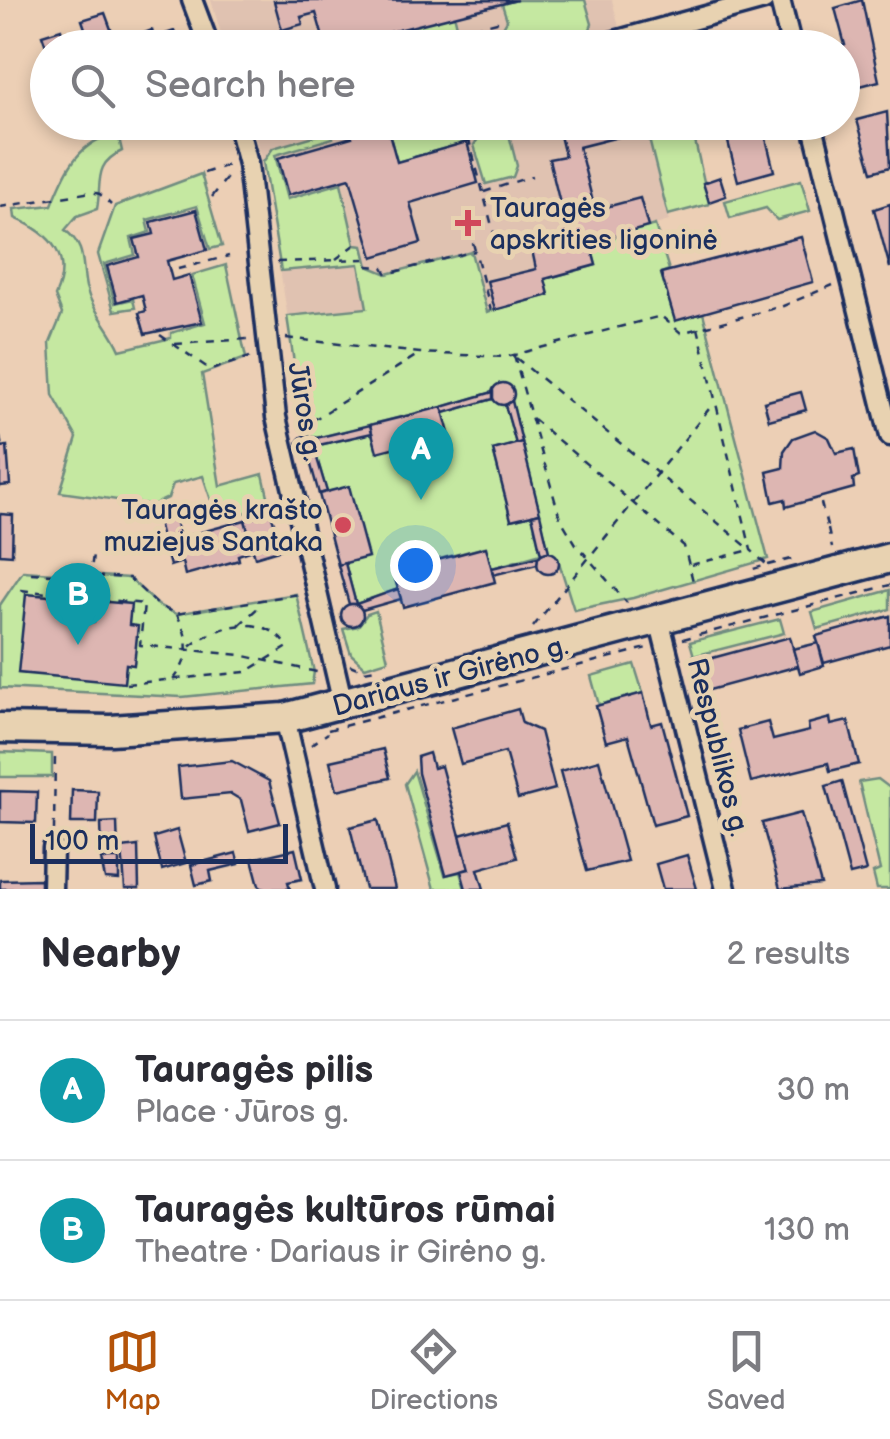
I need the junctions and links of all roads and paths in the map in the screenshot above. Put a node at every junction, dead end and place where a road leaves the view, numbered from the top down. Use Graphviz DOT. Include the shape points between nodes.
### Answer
graph roads {
  1 [pos="192,0"];
  2 [pos="764,0"];
  3 [pos="780,0"];
  4 [pos="203,30"];
  5 [pos="464,30"];
  6 [pos="496,30"];
  7 [pos="655,30"];
  8 [pos="788,30"];
  9 [pos="241,140"];
  10 [pos="469,140"];
  11 [pos="817,140"];
  12 [pos="204,173"];
  13 [pos="532,176"];
  14 [pos="482,192"];
  15 [pos="212,198"];
  16 [pos="111,205"];
  17 [pos="0,207"];
  18 [pos="496,237"];
  19 [pos="473,243"];
  20 [pos="355,245"];
  21 [pos="475,251"];
  22 [pos="228,256"];
  23 [pos="335,260"];
  24 [pos="271,262"];
  25 [pos="178,269"];
  26 [pos="852,279"];
  27 [pos="491,311"];
  28 [pos="698,328"];
  29 [pos="160,335"];
  30 [pos="268,336"];
  31 [pos="174,344"];
  32 [pos="420,354"];
  33 [pos="514,356"];
  34 [pos="250,357"];
  35 [pos="714,402"];
  36 [pos="534,419"];
  37 [pos="290,436"];
  38 [pos="890,436"];
  39 [pos="655,472"];
  40 [pos="631,502"];
  41 [pos="821,503"];
  42 [pos="832,549"];
  43 [pos="751,550"];
  44 [pos="93,554"];
  45 [pos="587,556"];
  46 [pos="890,558"];
  47 [pos="691,566"];
  48 [pos="749,570"];
  49 [pos="31,573"];
  50 [pos="90,574"];
  51 [pos="694,586"];
  52 [pos="21,590"];
  53 [pos="300,595"];
  54 [pos="88,598"];
  55 [pos="264,600"];
  56 [pos="176,614"];
  57 [pos="646,622"];
  58 [pos="552,624"];
  59 [pos="238,626"];
  60 [pos="186,650"];
  61 [pos="269,661"];
  62 [pos="318,673"];
  63 [pos="173,680"];
  64 [pos="126,684"];
  65 [pos="343,704"];
  66 [pos="286,718"];
  67 [pos="0,728"];
  68 [pos="55,752"];
  69 [pos="53,848"];
  70 [pos="52,889"];
  71 [pos="325,889"];
  72 [pos="726,889"];
  1 -- 4 [label="street"];
  2 -- 7 [label="street"];
  3 -- 8 [label="street"];
  5 -- 6 [label="path" via="498,22"];
  9 -- 30 [label="street, Jūros g."];
  10 -- 14 [label="path"];
  11 -- 26 [label="street"];
  12 -- 15 [label="path" via="237,166"];
  13 -- 14 [label="path"];
  14 -- 18 [label="path"];
  16 -- 17 [label="path" via="92,192"];
  19 -- 21 [label="path"];
  20 -- 23 [label="path"];
  21 -- 23 [label="path" via="387,274 367,259"];
  21 -- 27 [label="path"];
  22 -- 25 [label="path"];
  23 -- 24 [label="path"];
  26 -- 28 [label="path"];
  26 -- 38 [label="street"];
  28 -- 33 [label="path" via="682,333 661,316"];
  28 -- 35 [label="path"];
  29 -- 31 [label="path"];
  30 -- 31 [label="path"];
  30 -- 32 [label="path"];
  30 -- 65 [label="street, Jūros g." via="282,453"];
  31 -- 34 [label="path" via="211,370"];
  32 -- 33 [label="path"];
  32 -- 37 [label="path"];
  33 -- 36 [label="path"];
  33 -- 39 [label="path"];
  35 -- 39 [label="path"];
  35 -- 43 [label="path"];
  36 -- 40 [label="path"];
  36 -- 45 [label="path" via="560,518"];
  39 -- 40 [label="path"];
  39 -- 43 [label="path"];
  40 -- 45 [label="path"];
  40 -- 47 [label="path" via="684,546"];
  41 -- 42 [label="path"];
  43 -- 47 [label="path"];
  43 -- 48 [label="path" via="767,565"];
  44 -- 50 [label="path"];
  45 -- 57 [label="path"];
  45 -- 58 [label="path" via="532,628"];
  46 -- 57 [label="highway, Dariaus ir Girėno g."];
  47 -- 51 [label="path"];
  49 -- 50 [label="path"];
  50 -- 54 [label="path"];
  50 -- 56 [label="path" via="128,578"];
  52 -- 54 [label="path"];
  53 -- 55 [label="path"];
  54 -- 60 [label="path" via="144,604 140,645"];
  55 -- 56 [label="path"];
  55 -- 59 [label="path"];
  56 -- 60 [label="path"];
  57 -- 65 [label="highway, Dariaus ir Girėno g."];
  57 -- 72 [label="street, Respublikos g."];
  59 -- 60 [label="path" via="210,630"];
  59 -- 61 [label="path" via="284,640 288,647"];
  60 -- 61 [label="path"];
  60 -- 63 [label="path"];
  61 -- 62 [label="path"];
  61 -- 63 [label="path" via="246,672"];
  63 -- 64 [label="path"];
  65 -- 66 [label="highway, Dariaus ir Girėno g."];
  66 -- 67 [label="highway, Dariaus ir Girėno g." via="112,730"];
  66 -- 71 [label="street"];
  68 -- 69 [label="path"];
  69 -- 70 [label="street"];
}
